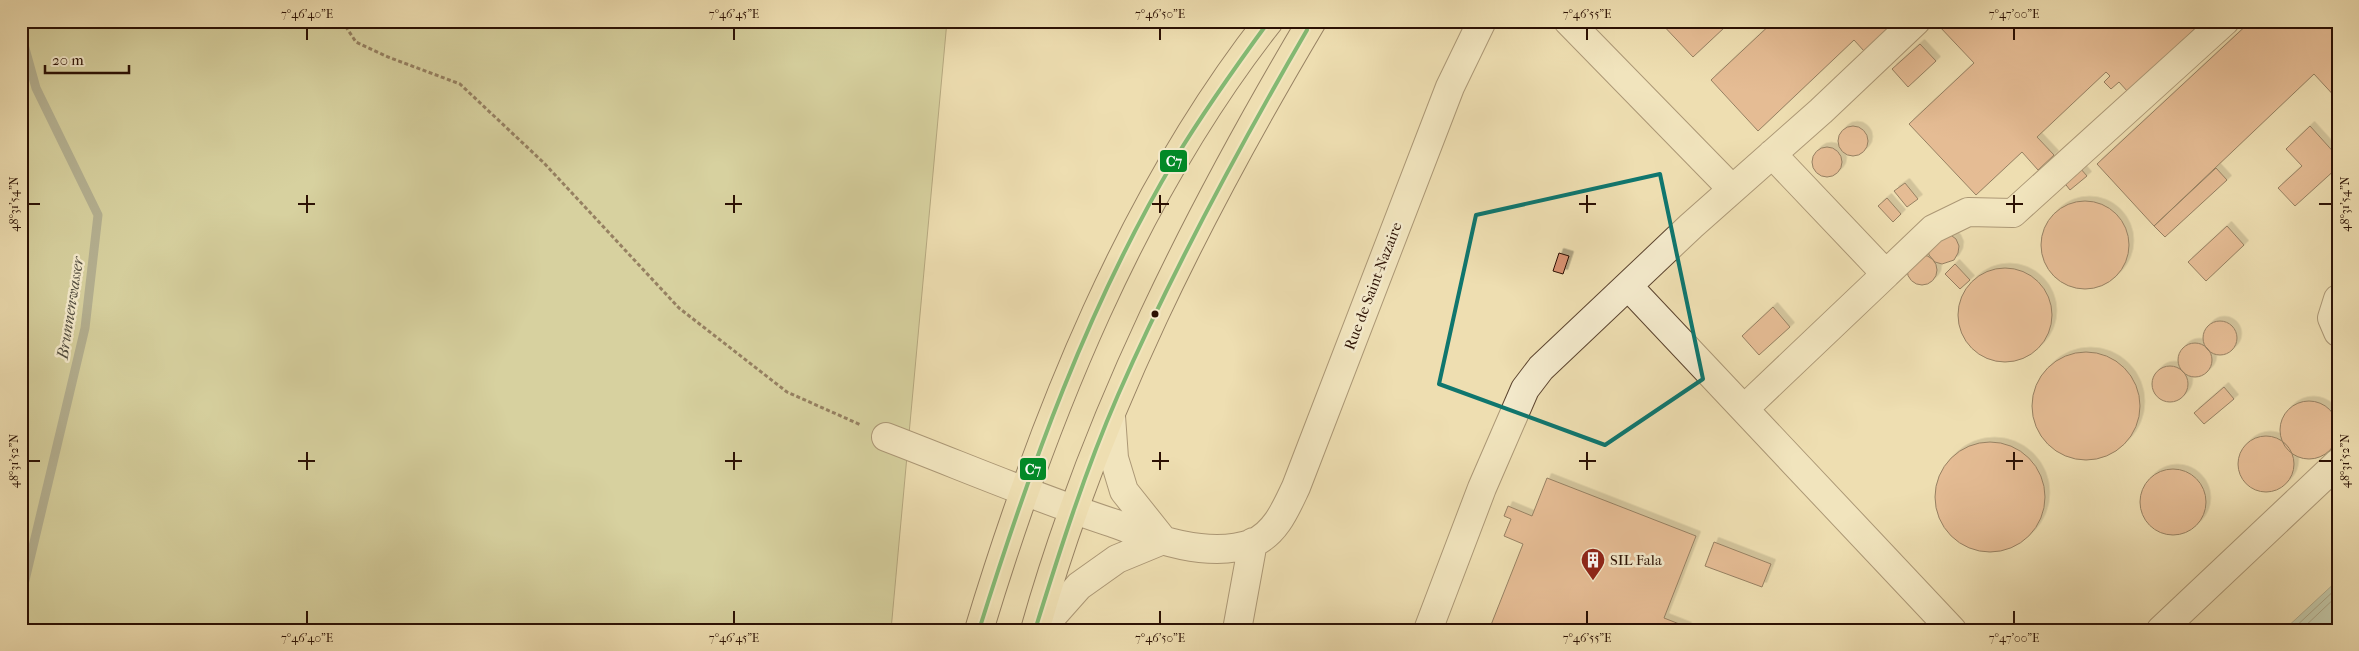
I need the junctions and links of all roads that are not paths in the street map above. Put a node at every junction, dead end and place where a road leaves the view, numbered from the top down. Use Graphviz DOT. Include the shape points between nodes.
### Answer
graph roads {
  1 [pos="1269,21"];
  2 [pos="1312,21"];
  3 [pos="1482,21"];
  4 [pos="1568,21"];
  5 [pos="1916,21"];
  6 [pos="2225,21"];
  7 [pos="1772,154"];
  8 [pos="1732,189"];
  9 [pos="1886,274"];
  10 [pos="1628,286"];
  11 [pos="2338,299"];
  12 [pos="2338,332"];
  13 [pos="1744,409"];
  14 [pos="1111,416"];
  15 [pos="886,436"];
  16 [pos="2338,463"];
  17 [pos="1025,491"];
  18 [pos="1073,510"];
  19 [pos="1163,540"];
  20 [pos="1253,542"];
  21 [pos="980,630"];
  22 [pos="1036,630"];
  23 [pos="1040,630"];
  24 [pos="1237,630"];
  25 [pos="1428,630"];
  26 [pos="1952,630"];
  27 [pos="2161,630"];
  1 -- 17 [label="main road" via="1207,107 1102,298"];
  2 -- 14 [label="main road" via="1223,177 1164,291"];
  3 -- 20 [label="street, Rue de Saint-Nazaire" via="1450,87 1296,487 1281,518 1269,532"];
  4 -- 8 [label="street"];
  5 -- 7 [label="street"];
  6 -- 9 [label="street" via="2013,213 1968,212 1933,229"];
  7 -- 8 [label="street"];
  7 -- 9 [label="street"];
  8 -- 10 [label="street"];
  9 -- 13 [label="street"];
  10 -- 13 [label="street"];
  10 -- 25 [label="street" via="1541,368 1526,389 1482,488"];
  11 -- 12 [label="street" via="2332,318"];
  13 -- 26 [label="street"];
  14 -- 18 [label="main road"];
  14 -- 19 [label="street" via="1114,458 1124,491"];
  15 -- 17 [label="street, Rue de Saint-Nazaire"];
  16 -- 27 [label="street"];
  17 -- 18 [label="street, Rue de Saint-Nazaire"];
  17 -- 21 [label="main road"];
  18 -- 19 [label="street, Rue de Saint-Nazaire"];
  18 -- 22 [label="main road"];
  19 -- 20 [label="street, Rue de Saint-Nazaire" via="1200,548 1228,549"];
  19 -- 23 [label="street" via="1117,559 1079,586"];
  20 -- 24 [label="street"];
}
